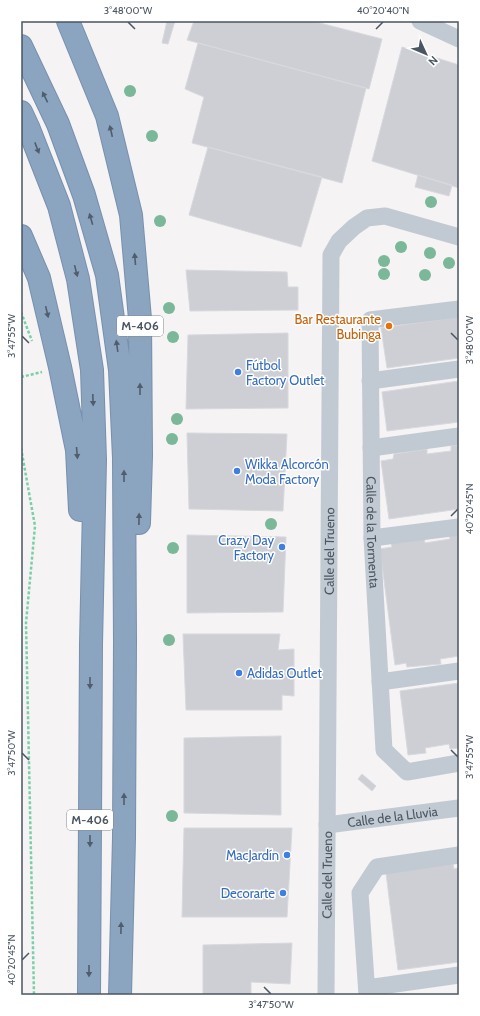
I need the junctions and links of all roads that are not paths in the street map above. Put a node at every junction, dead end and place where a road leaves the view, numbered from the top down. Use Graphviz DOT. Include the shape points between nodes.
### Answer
graph roads {
  1 [pos="68,21"];
  2 [pos="420,21"];
  3 [pos="459,39"];
  4 [pos="21,46"];
  5 [pos="21,112"];
  6 [pos="21,236"];
  7 [pos="459,237"];
  8 [pos="459,309"];
  9 [pos="459,369"];
  10 [pos="370,380"];
  11 [pos="459,436"];
  12 [pos="371,448"];
  13 [pos="459,527"];
  14 [pos="372,538"];
  15 [pos="125,641"];
  16 [pos="91,644"];
  17 [pos="459,671"];
  18 [pos="380,682"];
  19 [pos="459,763"];
  20 [pos="459,808"];
  21 [pos="327,825"];
  22 [pos="459,855"];
  23 [pos="459,976"];
  24 [pos="367,992"];
  25 [pos="89,995"];
  26 [pos="120,995"];
  27 [pos="326,995"];
  15 -- 1 [label="highway, M-406, one-way" via="138,552 141,449 140,320 131,215 107,116"];
  2 -- 3 [label="street"];
  15 -- 4 [label="highway, M-406, one-way" via="124,450 120,370 107,275 84,196 58,124"];
  5 -- 16 [label="highway, M-406, one-way" via="59,206 78,279 92,370 95,460"];
  6 -- 16 [label="highway, M-406, one-way" via="39,278 77,450"];
  7 -- 21 [label="street, Calle del Trueno" via="385,216 367,218 339,241 331,255"];
  8 -- 10 [label="street, Calle de la Tormenta" via="370,320"];
  9 -- 10 [label="street"];
  10 -- 12 [label="street, Calle de la Tormenta"];
  11 -- 12 [label="street"];
  12 -- 14 [label="street, Calle de la Tormenta"];
  13 -- 14 [label="street"];
  14 -- 18 [label="street, Calle de la Tormenta"];
  26 -- 15 [label="highway, M-406, one-way"];
  16 -- 25 [label="highway, M-406, one-way"];
  17 -- 18 [label="street"];
  18 -- 19 [label="street, Calle de la Tormenta" via="384,750 407,772"];
  20 -- 21 [label="street, Calle de la Lluvia"];
  21 -- 27 [label="street, Calle del Trueno"];
  22 -- 24 [label="street" via="377,866 360,893"];
  23 -- 24 [label="street"];
}
